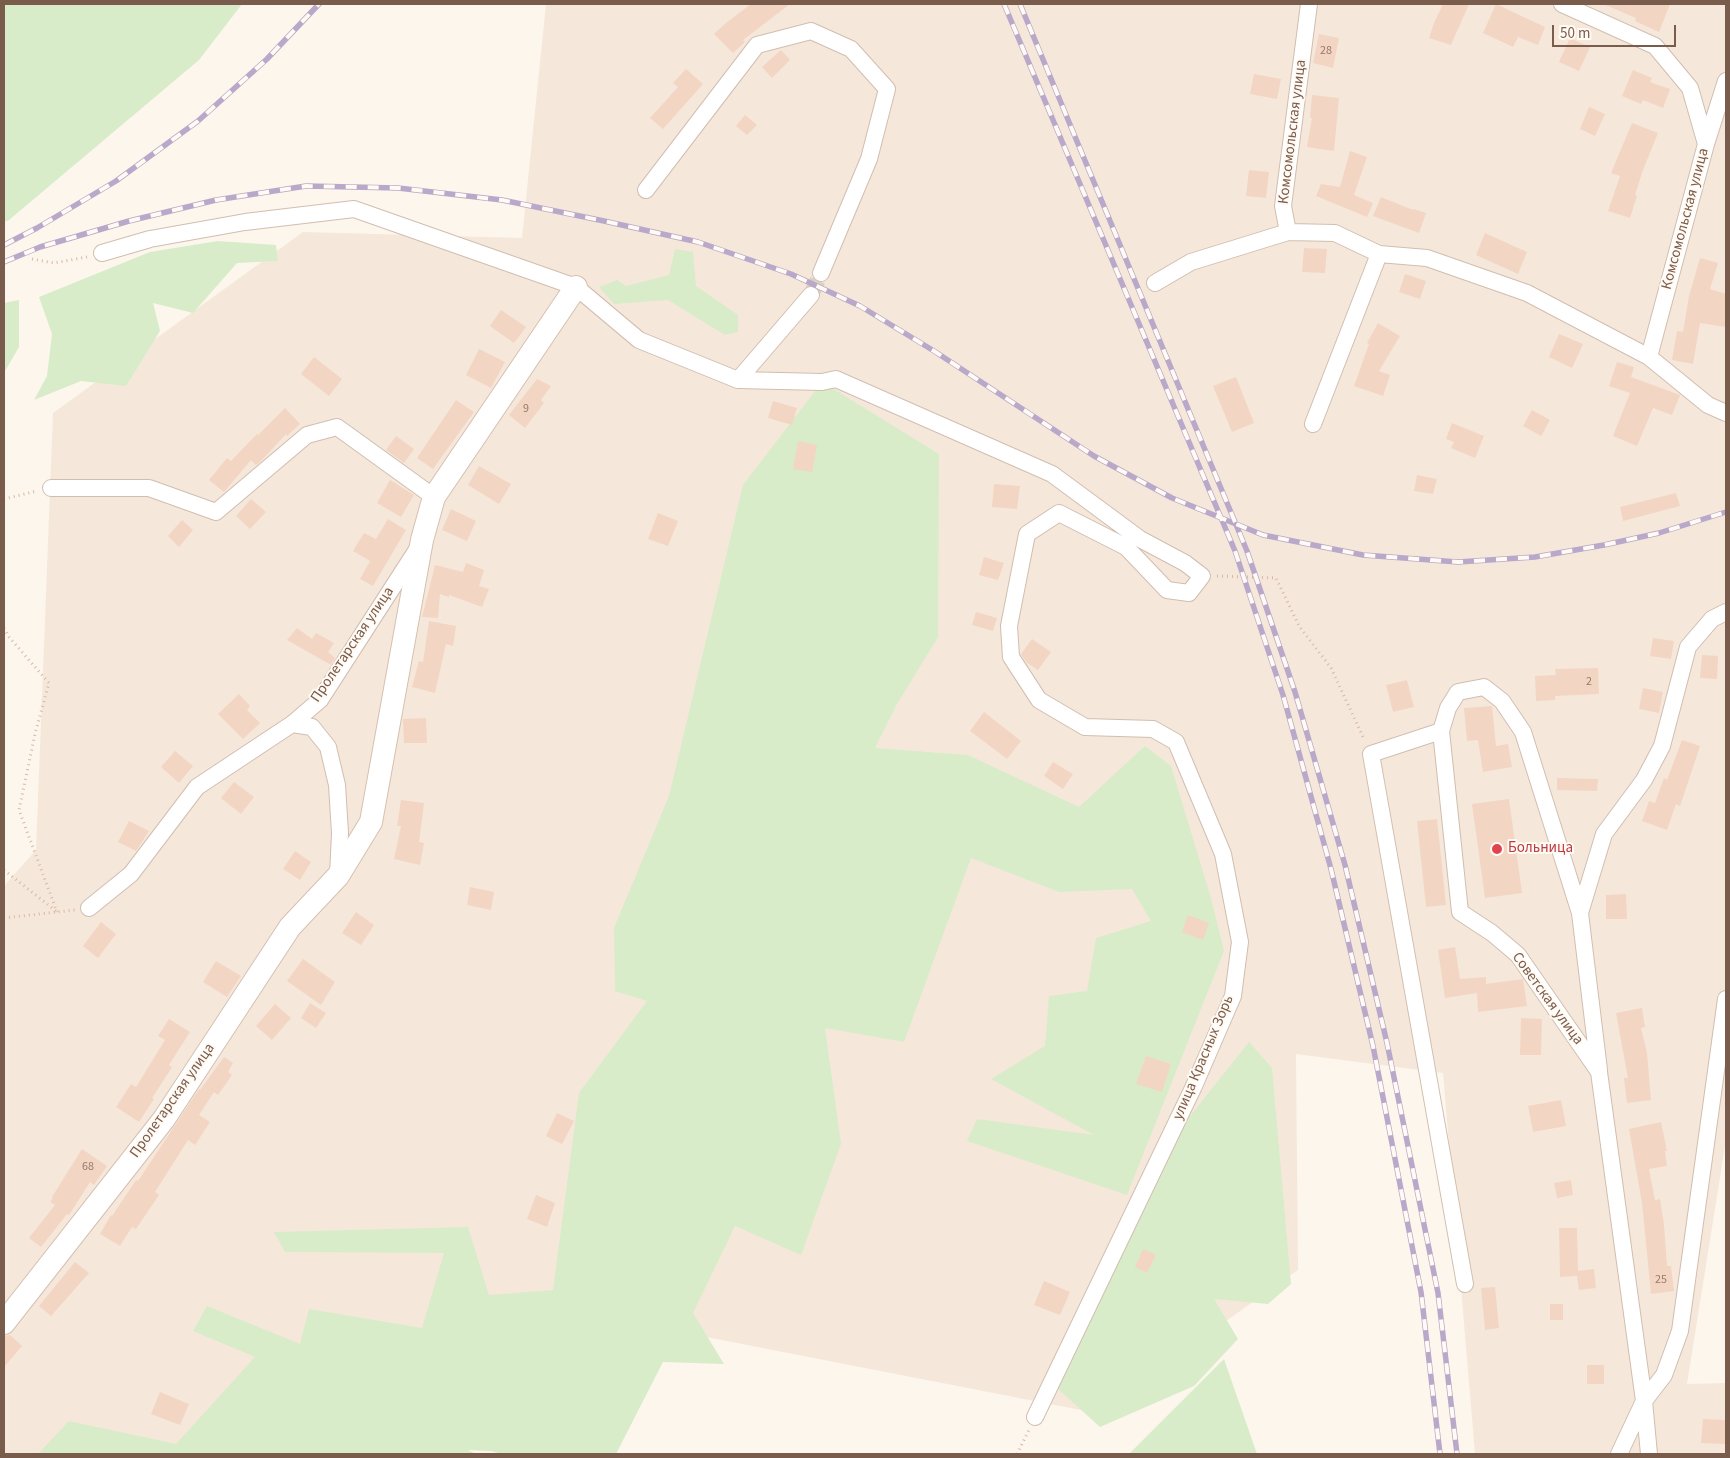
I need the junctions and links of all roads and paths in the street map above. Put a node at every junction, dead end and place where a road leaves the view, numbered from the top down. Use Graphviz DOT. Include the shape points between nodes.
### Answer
graph roads {
  1 [pos="1309,4"];
  2 [pos="1562,4"];
  3 [pos="1726,81"];
  4 [pos="1706,144"];
  5 [pos="646,190"];
  6 [pos="1288,232"];
  7 [pos="102,253"];
  8 [pos="1379,254"];
  9 [pos="32,259"];
  10 [pos="821,273"];
  11 [pos="1154,283"];
  12 [pos="576,286"];
  13 [pos="811,294"];
  14 [pos="1649,357"];
  15 [pos="738,380"];
  16 [pos="1726,413"];
  17 [pos="1313,424"];
  18 [pos="52,488"];
  19 [pos="434,497"];
  20 [pos="4,499"];
  21 [pos="422,540"];
  22 [pos="1202,576"];
  23 [pos="1726,612"];
  24 [pos="4,628"];
  25 [pos="292,724"];
  26 [pos="1441,731"];
  27 [pos="1371,754"];
  28 [pos="4,870"];
  29 [pos="338,876"];
  30 [pos="89,908"];
  31 [pos="57,912"];
  32 [pos="1580,913"];
  33 [pos="4,918"];
  34 [pos="1726,999"];
  35 [pos="1599,1072"];
  36 [pos="1465,1284"];
  37 [pos="4,1323"];
  38 [pos="1644,1401"];
  39 [pos="1036,1417"];
  40 [pos="1017,1454"];
  41 [pos="1619,1454"];
  42 [pos="1649,1454"];
  1 -- 6 [label="street, Комсомольская улица" via="1283,206"];
  2 -- 4 [label="street" via="1655,46 1690,88"];
  3 -- 4 [label="street, Комсомольская улица"];
  4 -- 14 [label="street, Комсомольская улица"];
  5 -- 10 [label="street" via="757,45 811,31 851,49 887,89 868,159"];
  6 -- 8 [label="street" via="1335,233"];
  6 -- 11 [label="street" via="1191,262"];
  7 -- 9 [label="path" via="54,263"];
  7 -- 12 [label="street" via="150,239 245,222 354,209"];
  8 -- 14 [label="street" via="1427,258 1527,293"];
  8 -- 17 [label="street"];
  12 -- 15 [label="street" via="639,340"];
  12 -- 19 [label="street, Пролетарская улица"];
  13 -- 15 [label="street"];
  14 -- 16 [label="street" via="1708,405"];
  15 -- 22 [label="street" via="822,382 836,379 1052,474 1140,539"];
  18 -- 19 [label="street" via="149,488 216,512 307,435 337,427"];
  18 -- 20 [label="path"];
  19 -- 21 [label="street, Пролетарская улица"];
  21 -- 25 [label="street, Пролетарская улица" via="320,700"];
  21 -- 29 [label="street, Пролетарская улица" via="371,822"];
  22 -- 27 [label="path" via="1276,578 1299,626 1331,668"];
  22 -- 39 [label="street, улица Красных Зорь" via="1188,593 1167,590 1126,547 1059,513 1027,534 1009,626 1011,657 1039,700 1085,727 1153,729 1176,742 1223,854 1240,942 1233,996 1194,1086"];
  23 -- 32 [label="street" via="1712,619 1688,647 1662,746 1644,780 1604,834"];
  24 -- 31 [label="path" via="49,684 19,810"];
  25 -- 29 [label="street" via="312,727 328,747 337,785"];
  25 -- 30 [label="street, Пролетарская улица" via="196,787 131,874"];
  26 -- 27 [label="street"];
  26 -- 32 [label="street, Советская улица" via="1448,708 1458,692 1484,687 1502,701 1523,732"];
  26 -- 35 [label="street, Советская улица" via="1460,912 1518,955"];
  27 -- 36 [label="street"];
  28 -- 31 [label="path"];
  29 -- 37 [label="street, Пролетарская улица" via="290,927 164,1120"];
  30 -- 31 [label="path"];
  31 -- 33 [label="path"];
  32 -- 35 [label="street"];
  34 -- 38 [label="street" via="1680,1330 1664,1375"];
  35 -- 38 [label="street, Советская улица"];
  38 -- 41 [label="street"];
  38 -- 42 [label="street, Советская улица"];
  39 -- 40 [label="path"];
}
